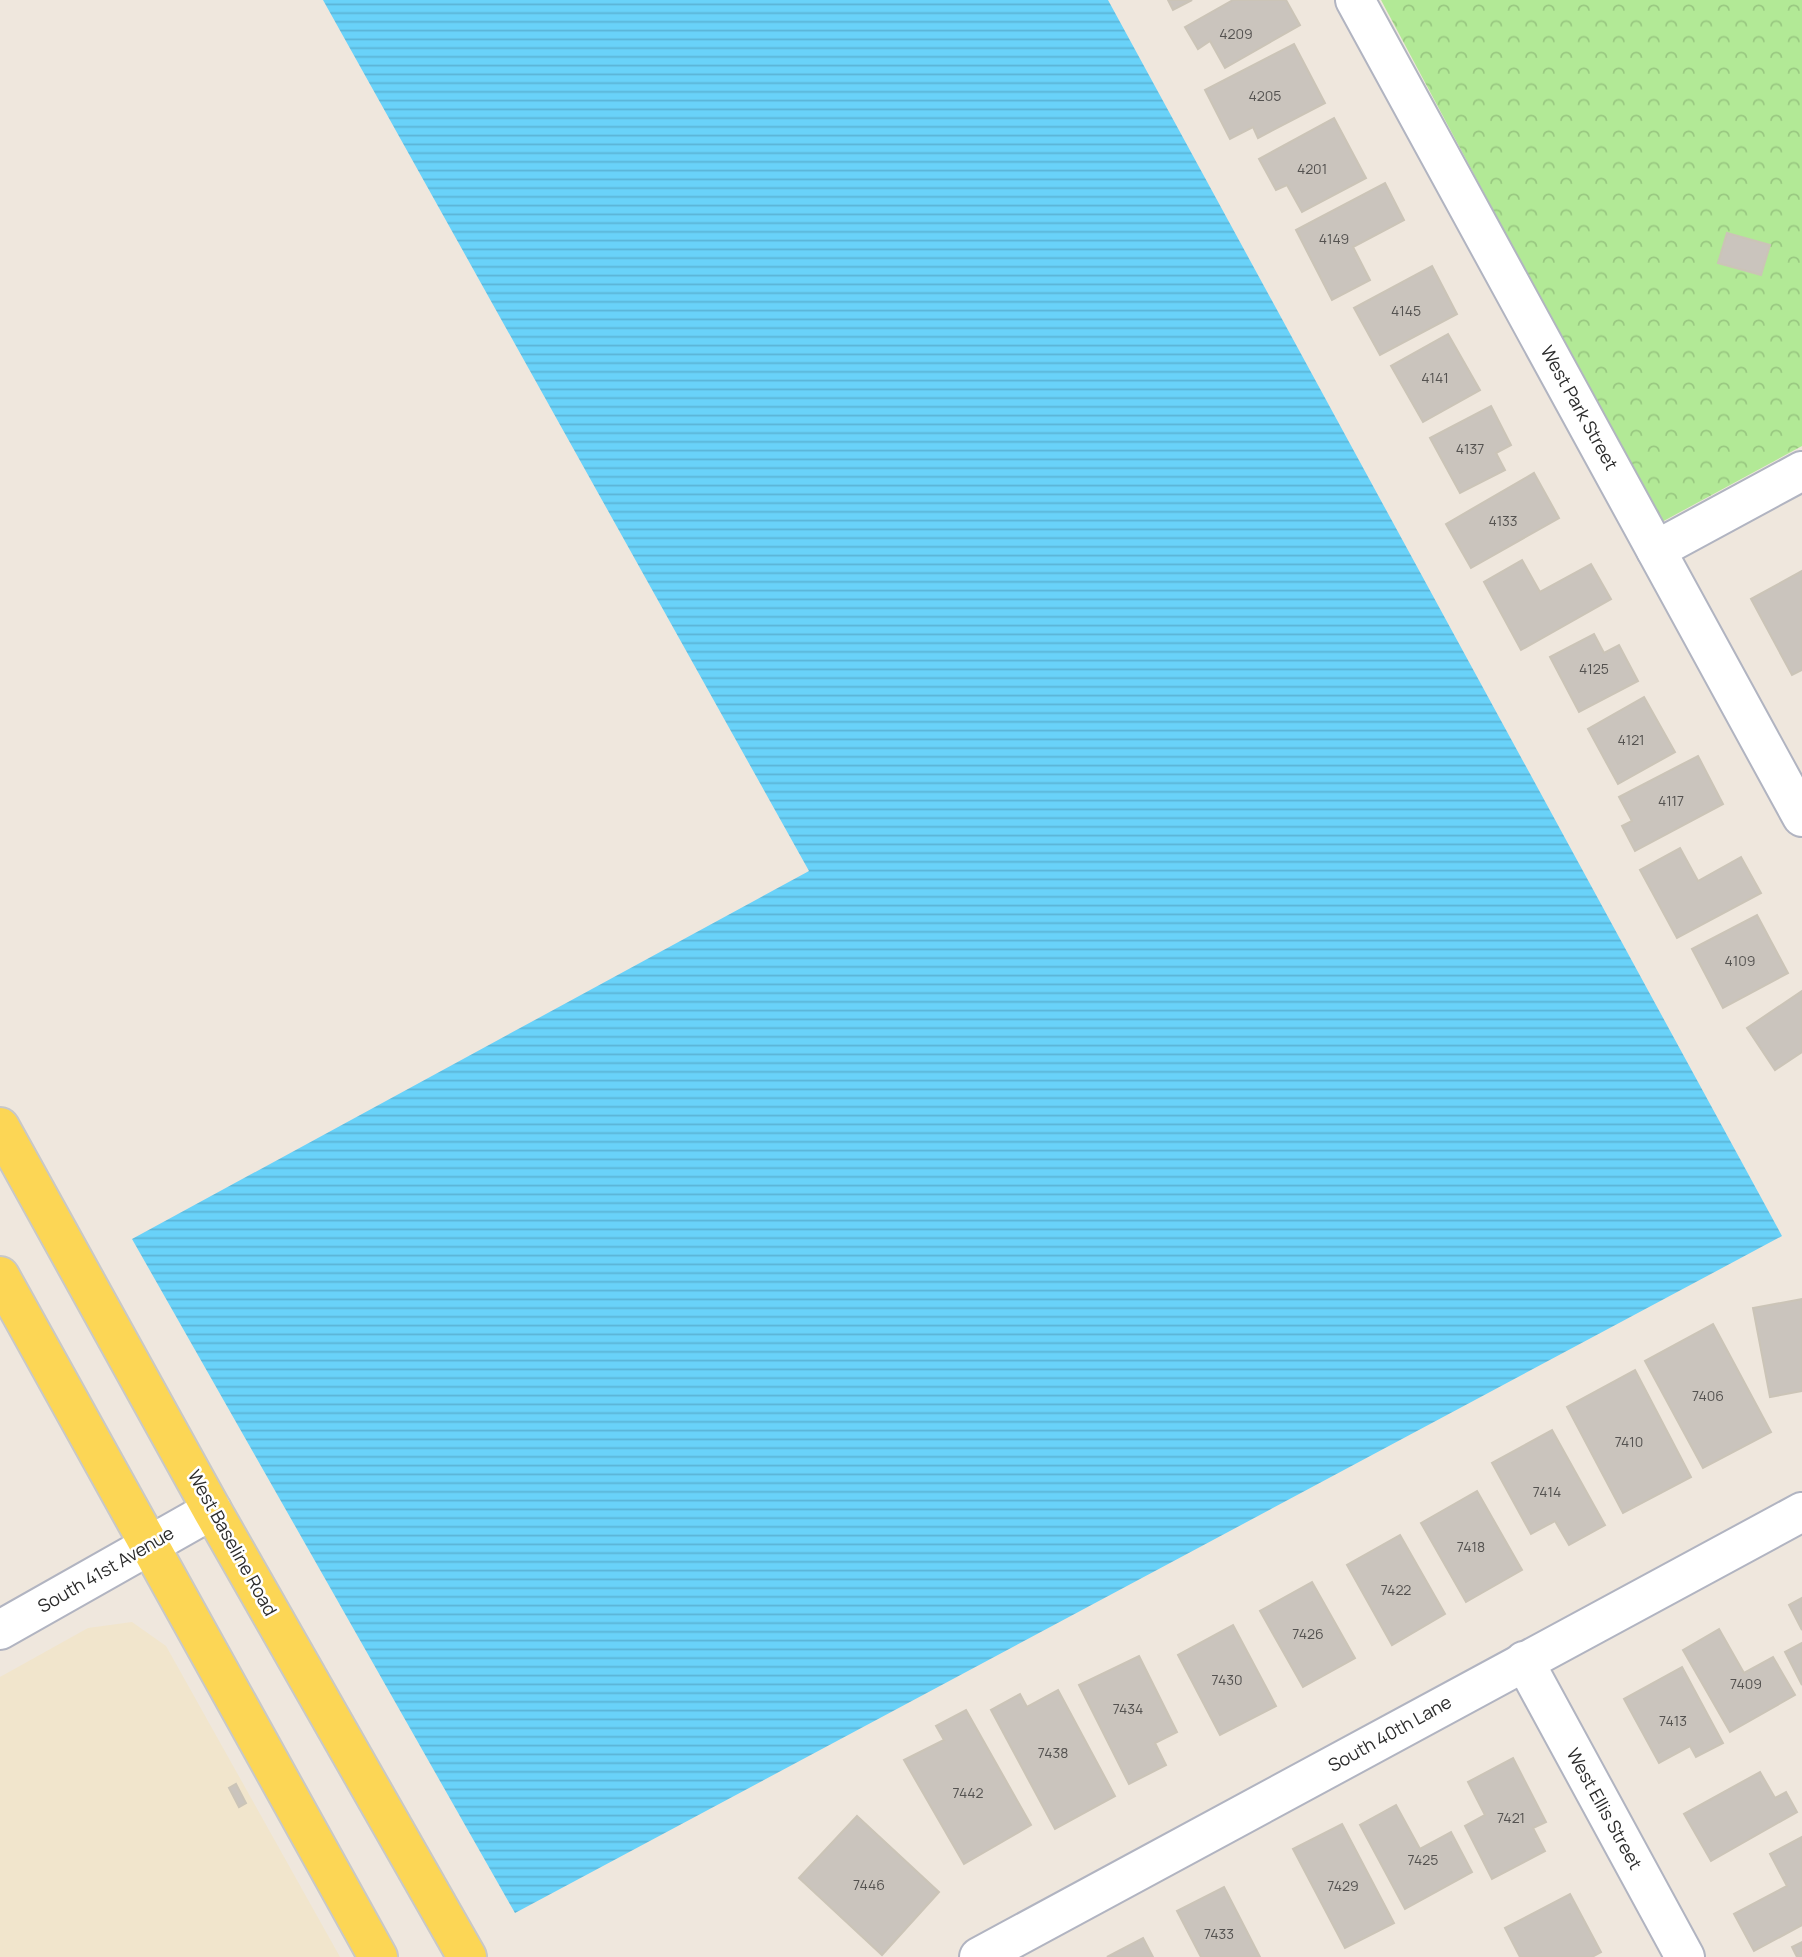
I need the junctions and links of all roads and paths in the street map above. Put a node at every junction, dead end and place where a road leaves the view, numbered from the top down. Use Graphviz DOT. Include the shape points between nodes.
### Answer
graph roads {
  1 [pos="1355,0"];
  2 [pos="1802,471"];
  3 [pos="1656,550"];
  4 [pos="1802,817"];
  5 [pos="0,1127"];
  6 [pos="0,1276"];
  7 [pos="212,1510"];
  8 [pos="1802,1513"];
  9 [pos="151,1544"];
  10 [pos="0,1630"];
  11 [pos="1524,1661"];
  12 [pos="378,1957"];
  13 [pos="467,1957"];
  14 [pos="979,1957"];
  15 [pos="1685,1957"];
  1 -- 3 [label="street, West Park Street"];
  2 -- 3 [label="street"];
  3 -- 4 [label="street, West Park Street"];
  5 -- 7 [label="main road, West Baseline Road"];
  6 -- 9 [label="main road"];
  7 -- 9 [label="street, South 41st Avenue"];
  7 -- 13 [label="main road, West Baseline Road"];
  8 -- 11 [label="street, South 40th Lane"];
  9 -- 10 [label="street, South 41st Avenue"];
  9 -- 12 [label="main road"];
  11 -- 14 [label="street, South 40th Lane"];
  11 -- 15 [label="street, West Ellis Street"];
}
